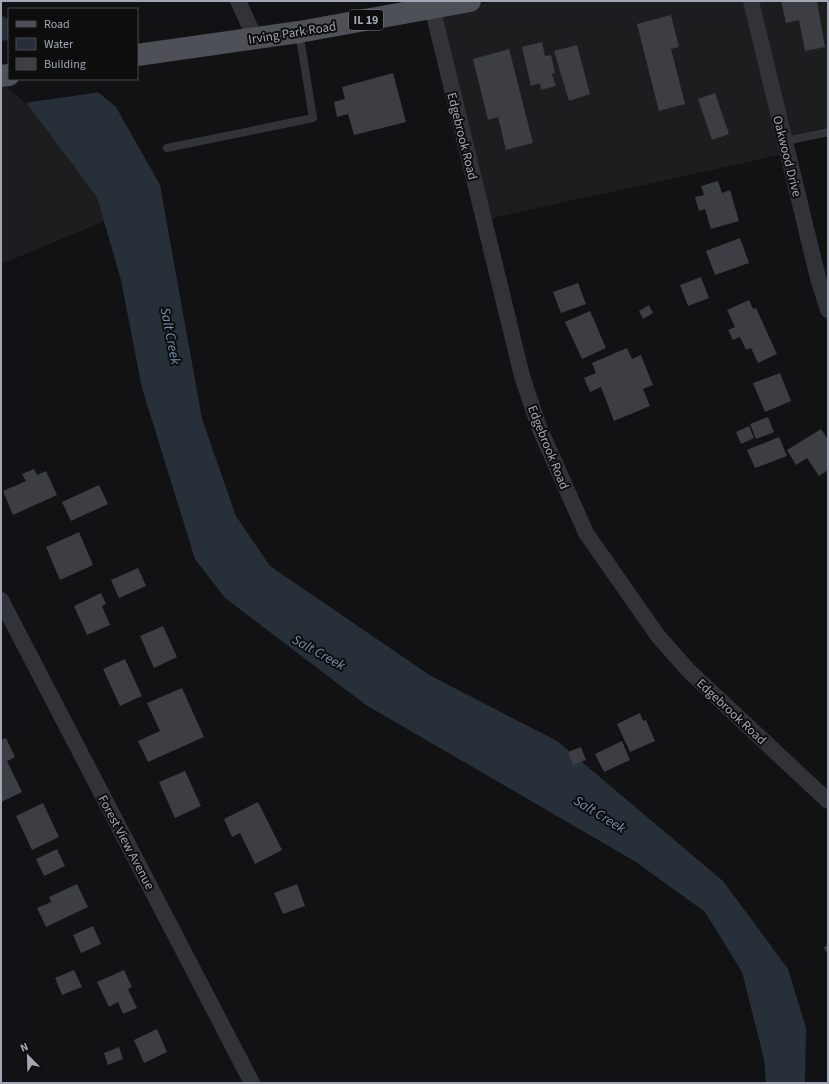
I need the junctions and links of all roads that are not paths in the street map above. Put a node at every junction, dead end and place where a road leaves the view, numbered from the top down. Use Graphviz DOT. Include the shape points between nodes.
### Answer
graph roads {
  1 [pos="238,1"];
  2 [pos="470,1"];
  3 [pos="751,1"];
  4 [pos="432,7"];
  5 [pos="299,32"];
  6 [pos="255,38"];
  7 [pos="138,54"];
  8 [pos="828,132"];
  9 [pos="785,141"];
  10 [pos="167,148"];
  11 [pos="828,310"];
  12 [pos="1,600"];
  13 [pos="828,801"];
  14 [pos="252,1083"];
  1 -- 6 [label="street"];
  2 -- 4 [label="main road, Irving Park Road / IL 19"];
  3 -- 9 [label="street, Oakwood Drive"];
  4 -- 5 [label="main road, Irving Park Road / IL 19"];
  4 -- 13 [label="street, Edgebrook Road" via="522,376 539,427 586,533 658,636 689,671"];
  5 -- 6 [label="main road, Irving Park Road / IL 19"];
  5 -- 10 [label="lane" via="313,118"];
  6 -- 7 [label="main road, Irving Park Road / IL 19"];
  8 -- 9 [label="lane"];
  9 -- 11 [label="street, Oakwood Drive"];
  12 -- 14 [label="street, Forest View Avenue"];
}
